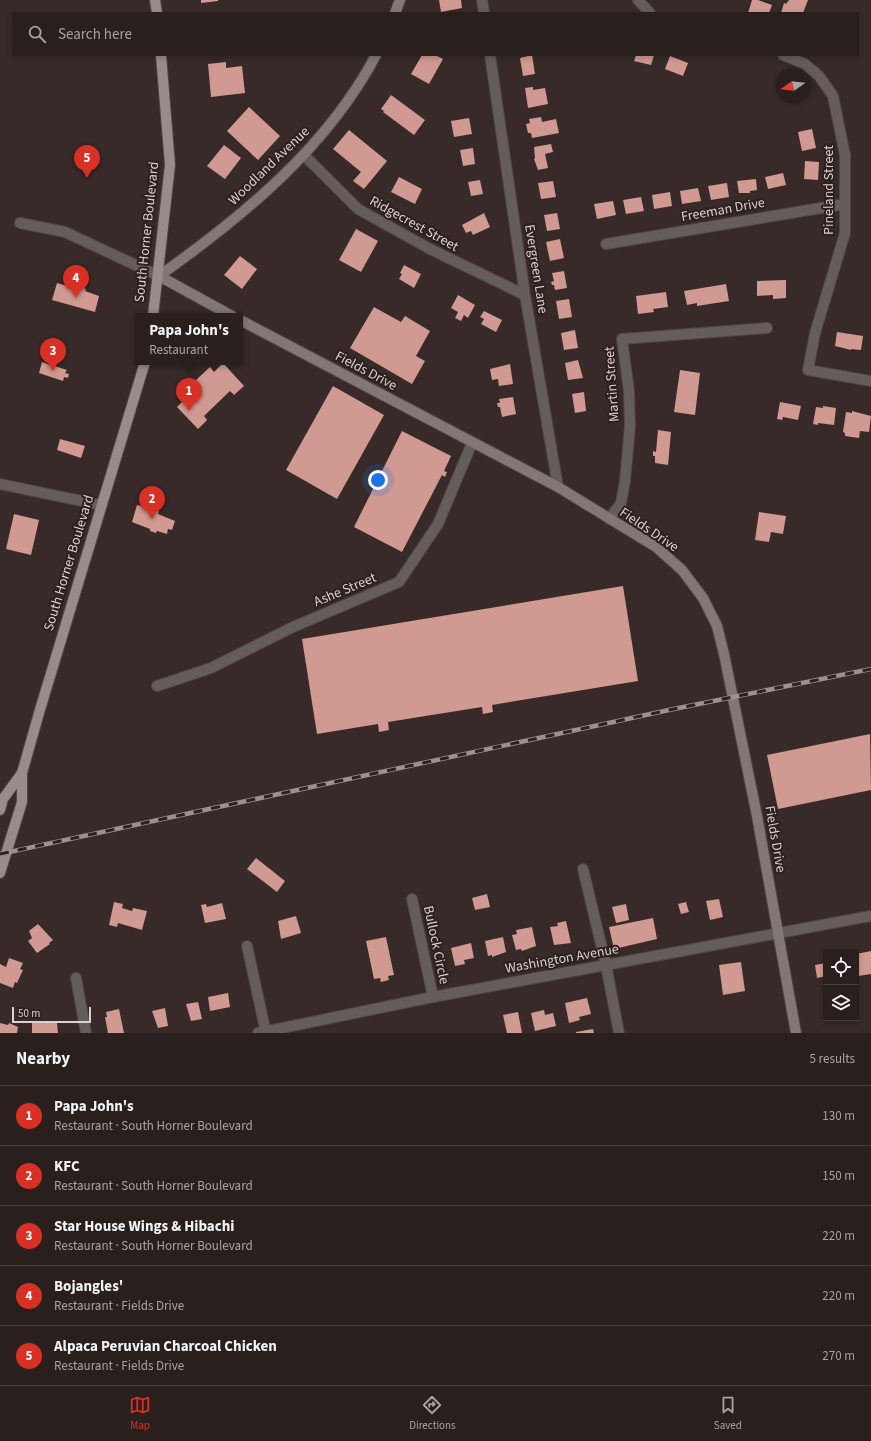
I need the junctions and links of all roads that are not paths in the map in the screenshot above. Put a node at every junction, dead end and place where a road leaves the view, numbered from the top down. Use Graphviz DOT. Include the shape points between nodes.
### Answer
graph roads {
  1 [pos="155,0"];
  2 [pos="400,0"];
  3 [pos="482,0"];
  4 [pos="638,0"];
  5 [pos="157,12"];
  6 [pos="395,12"];
  7 [pos="484,12"];
  8 [pos="649,12"];
  9 [pos="161,56"];
  10 [pos="375,56"];
  11 [pos="490,56"];
  12 [pos="785,56"];
  13 [pos="304,156"];
  14 [pos="845,204"];
  15 [pos="20,223"];
  16 [pos="606,244"];
  17 [pos="159,276"];
  18 [pos="526,295"];
  19 [pos="153,313"];
  20 [pos="227,313"];
  21 [pos="243,322"];
  22 [pos="767,328"];
  23 [pos="144,365"];
  24 [pos="871,381"];
  25 [pos="472,443"];
  26 [pos="0,484"];
  27 [pos="558,487"];
  28 [pos="101,505"];
  29 [pos="609,520"];
  30 [pos="157,686"];
  31 [pos="22,773"];
  32 [pos="0,810"];
  33 [pos="583,869"];
  34 [pos="0,873"];
  35 [pos="412,899"];
  36 [pos="871,916"];
  37 [pos="778,934"];
  38 [pos="247,946"];
  39 [pos="606,965"];
  40 [pos="76,978"];
  41 [pos="433,997"];
  42 [pos="86,1033"];
  43 [pos="263,1033"];
  44 [pos="619,1033"];
  45 [pos="796,1033"];
  1 -- 5 [label="main road"];
  2 -- 6 [label="street"];
  3 -- 7 [label="street"];
  4 -- 8 [label="street"];
  9 -- 17 [label="main road, South Horner Boulevard" via="170,164"];
  10 -- 13 [label="street, Woodland Avenue" via="361,84"];
  11 -- 18 [label="street, Evergreen Lane"];
  12 -- 14 [label="street, Pineland Street" via="805,64 819,76 834,96 845,155"];
  13 -- 17 [label="street, Woodland Avenue" via="214,237"];
  13 -- 18 [label="street, Ridgecrest Street" via="358,209 436,253"];
  14 -- 16 [label="street, Freeman Drive"];
  14 -- 24 [label="street, Pineland Street" via="845,232 808,370"];
  15 -- 17 [label="street" via="65,232"];
  17 -- 19 [label="main road, South Horner Boulevard"];
  17 -- 20 [label="street"];
  18 -- 27 [label="street, Evergreen Lane"];
  21 -- 25 [label="street, Fields Drive"];
  22 -- 29 [label="street, Martin Street" via="622,339 629,391 630,426 625,481 620,503"];
  23 -- 28 [label="main road, South Horner Boulevard"];
  25 -- 27 [label="street, Fields Drive"];
  25 -- 30 [label="street, Ashe Street" via="438,524 399,582 293,627 211,668"];
  26 -- 28 [label="street"];
  27 -- 29 [label="street, Fields Drive"];
  28 -- 31 [label="main road, South Horner Boulevard"];
  29 -- 37 [label="street, Fields Drive" via="656,548 682,570 704,598 717,626 757,816"];
  31 -- 32 [label="main road, South Horner Boulevard" via="3,799"];
  31 -- 34 [label="main road, South Horner Boulevard" via="22,802"];
  33 -- 39 [label="street"];
  35 -- 41 [label="street, Bullock Circle"];
  36 -- 37 [label="street, Washington Avenue"];
  37 -- 39 [label="street, Washington Avenue"];
  37 -- 45 [label="street, Fields Drive"];
  38 -- 43 [label="street"];
  39 -- 41 [label="street, Washington Avenue"];
  39 -- 44 [label="street"];
  40 -- 42 [label="street"];
  41 -- 43 [label="street, Washington Avenue"];
}
